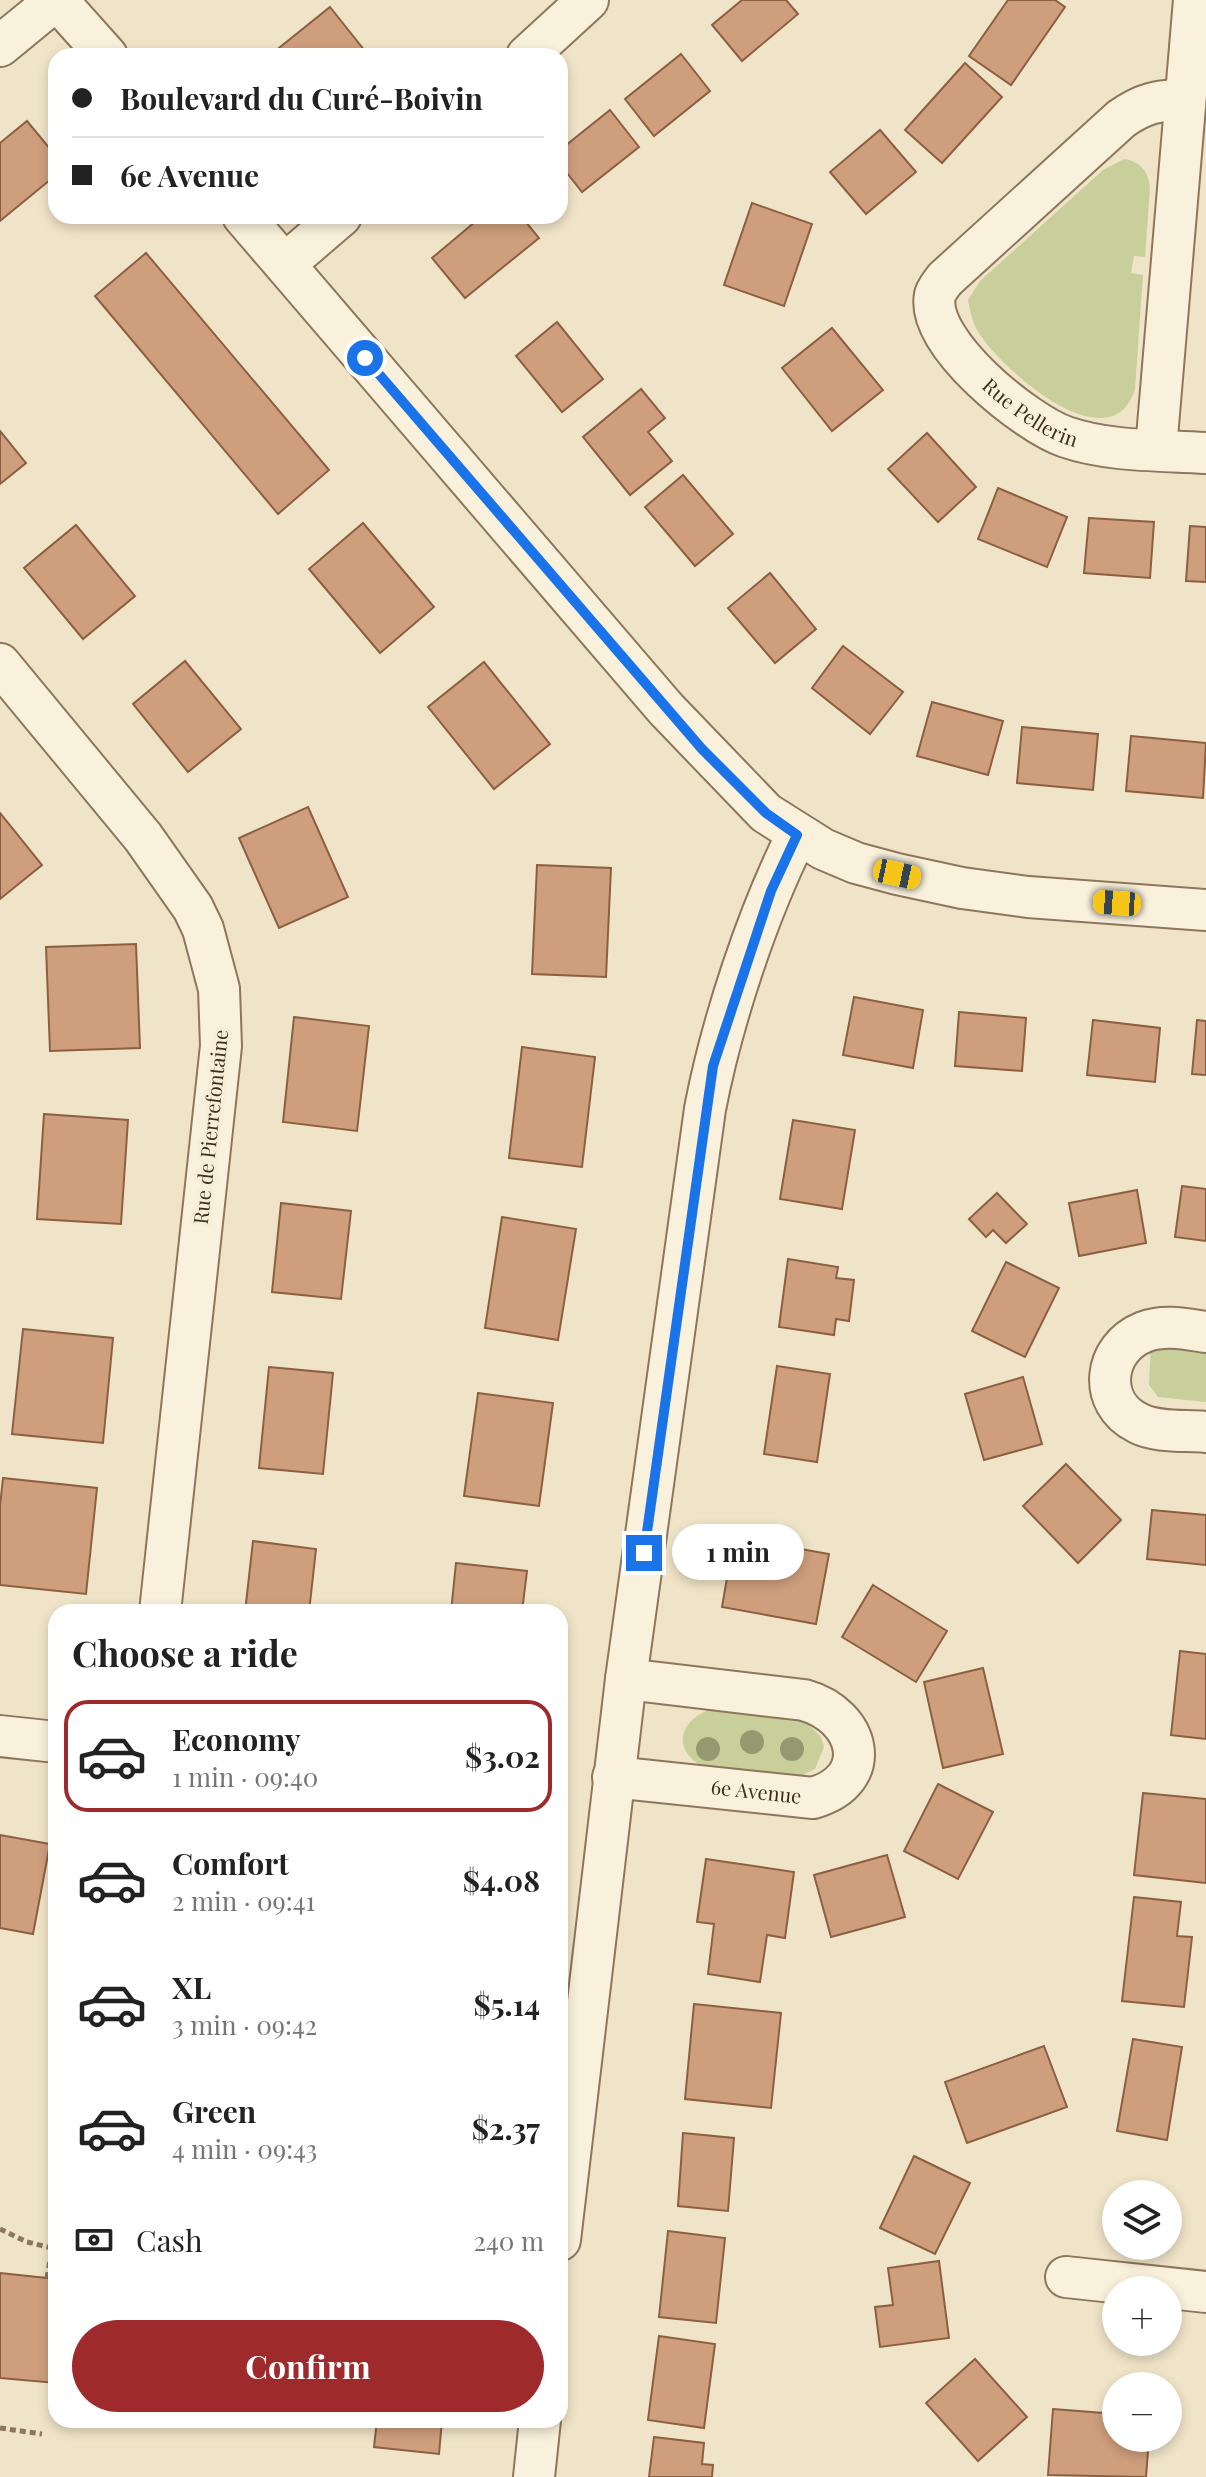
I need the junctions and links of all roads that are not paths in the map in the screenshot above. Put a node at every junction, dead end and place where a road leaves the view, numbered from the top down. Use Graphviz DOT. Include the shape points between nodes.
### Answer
graph roads {
  1 [pos="57,0"];
  2 [pos="588,0"];
  3 [pos="1194,0"];
  4 [pos="0,46"];
  5 [pos="100,48"];
  6 [pos="536,48"];
  7 [pos="1185,101"];
  8 [pos="250,224"];
  9 [pos="332,224"];
  10 [pos="285,264"];
  11 [pos="1156,449"];
  12 [pos="1206,453"];
  13 [pos="0,664"];
  14 [pos="797,835"];
  15 [pos="1206,910"];
  16 [pos="1206,1332"];
  17 [pos="1206,1432"];
  18 [pos="161,1604"];
  19 [pos="626,1679"];
  20 [pos="0,1736"];
  21 [pos="48,1741"];
  22 [pos="613,1777"];
  23 [pos="568,2107"];
  24 [pos="1066,2277"];
  25 [pos="1206,2292"];
  26 [pos="539,2428"];
  27 [pos="534,2477"];
  1 -- 4 [label="street"];
  1 -- 5 [label="street"];
  2 -- 6 [label="street"];
  3 -- 7 [label="street"];
  7 -- 11 [label="street"];
  7 -- 11 [label="street, Rue Pellerin" via="1158,100 1121,119 945,279 935,295 937,314 954,347 1031,420 1070,438"];
  8 -- 10 [label="street"];
  9 -- 10 [label="street"];
  10 -- 14 [label="street" via="666,709 757,804"];
  11 -- 12 [label="street"];
  13 -- 18 [label="street, Rue de Pierrefontaine" via="179,886 203,929 219,989 221,1046"];
  14 -- 15 [label="street" via="856,863 962,888"];
  14 -- 19 [label="street" via="771,891 713,1066"];
  16 -- 17 [label="street" via="1144,1332 1113,1359 1109,1386 1119,1406 1138,1423"];
  19 -- 22 [label="street"];
  19 -- 22 [label="street, 6e Avenue" via="820,1704 849,1732 853,1754 846,1779 813,1798"];
  20 -- 21 [label="street"];
  22 -- 23 [label="street"];
  24 -- 25 [label="street"];
  26 -- 27 [label="street"];
}
